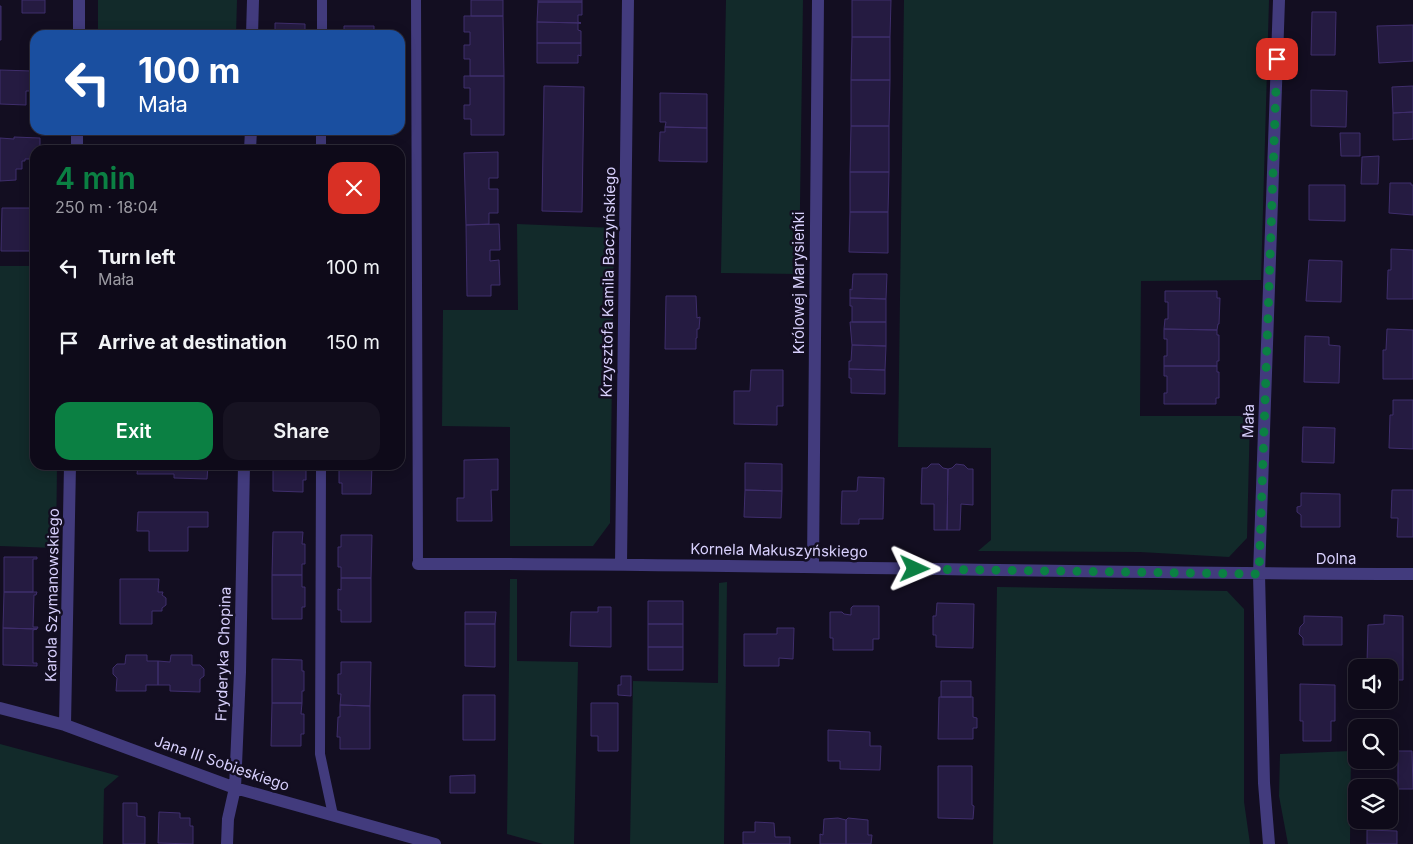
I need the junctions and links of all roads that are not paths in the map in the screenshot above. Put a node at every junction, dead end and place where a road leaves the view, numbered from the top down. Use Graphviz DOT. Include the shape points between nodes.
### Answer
graph roads {
  1 [pos="80,0"];
  2 [pos="253,0"];
  3 [pos="322,0"];
  4 [pos="416,0"];
  5 [pos="628,0"];
  6 [pos="818,0"];
  7 [pos="1280,0"];
  8 [pos="79,30"];
  9 [pos="252,30"];
  10 [pos="322,30"];
  11 [pos="70,470"];
  12 [pos="244,470"];
  13 [pos="320,470"];
  14 [pos="418,564"];
  15 [pos="621,564"];
  16 [pos="812,566"];
  17 [pos="1259,574"];
  18 [pos="1413,574"];
  19 [pos="0,708"];
  20 [pos="65,725"];
  21 [pos="235,788"];
  22 [pos="332,815"];
  23 [pos="227,844"];
  24 [pos="435,844"];
  25 [pos="1269,844"];
  1 -- 8 [label="street"];
  2 -- 9 [label="street"];
  3 -- 10 [label="lane"];
  4 -- 14 [label="lane"];
  5 -- 15 [label="street, Krzysztofa Kamila Baczyńskiego"];
  6 -- 16 [label="street, Królowej Marysieńki"];
  7 -- 17 [label="street, Mała"];
  11 -- 20 [label="street, Karola Szymanowskiego"];
  12 -- 21 [label="street, Fryderyka Chopina"];
  13 -- 22 [label="lane" via="320,754"];
  14 -- 15 [label="street, Kornela Makuszyńskiego"];
  15 -- 16 [label="street, Kornela Makuszyńskiego"];
  16 -- 17 [label="street, Kornela Makuszyńskiego"];
  17 -- 18 [label="street, Dolna"];
  17 -- 25 [label="street, Mała" via="1264,783"];
  19 -- 20 [label="street, Jana III Sobieskiego"];
  20 -- 21 [label="street, Jana III Sobieskiego"];
  21 -- 22 [label="street, Jana III Sobieskiego"];
  21 -- 23 [label="street, Fryderyka Chopina" via="228,819"];
  22 -- 24 [label="street, Jana III Sobieskiego"];
}
